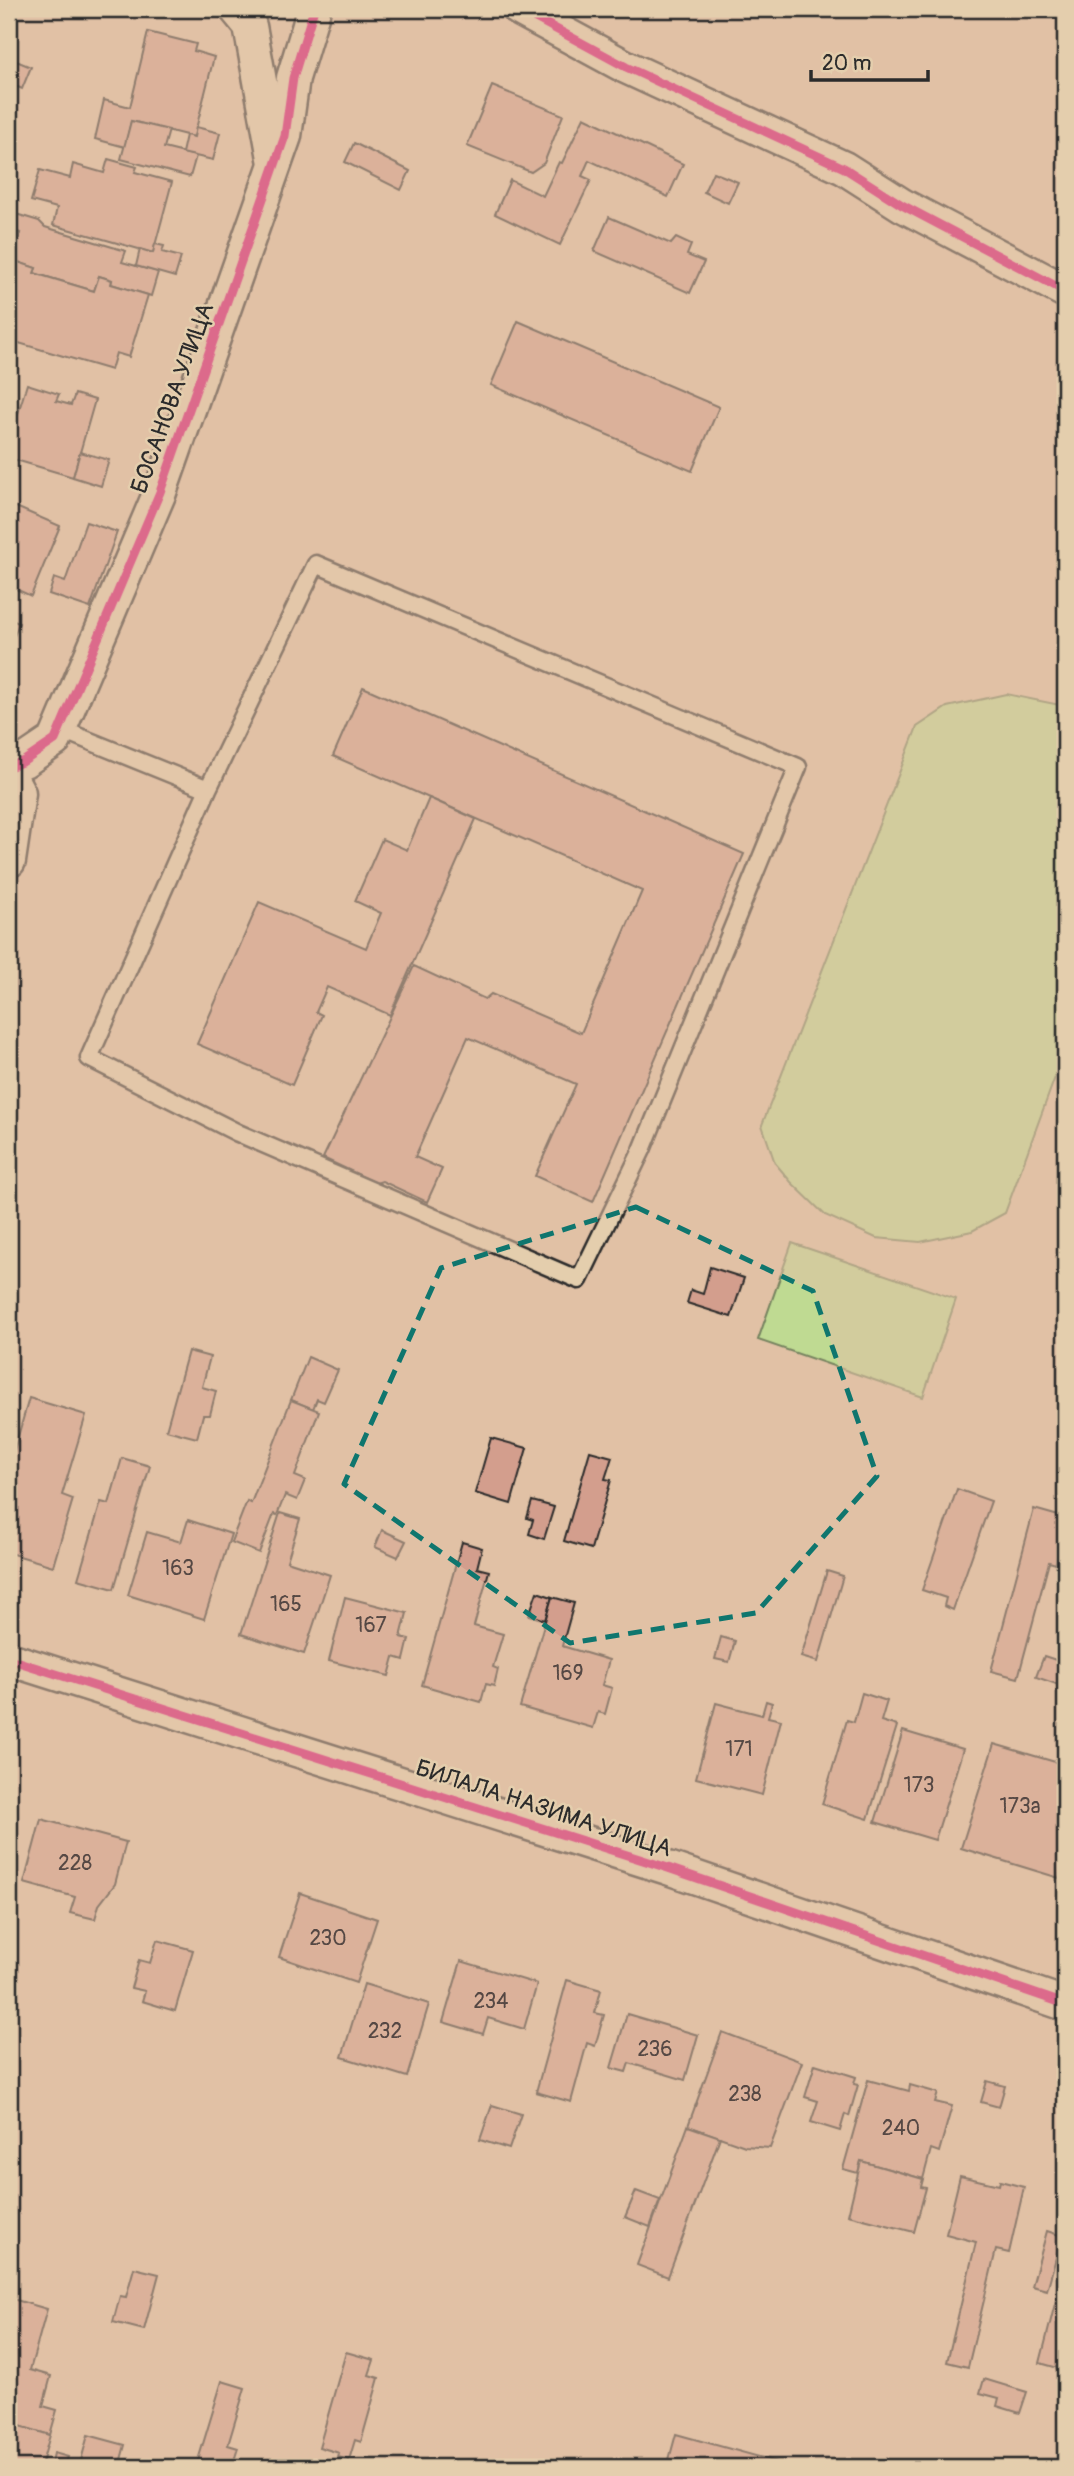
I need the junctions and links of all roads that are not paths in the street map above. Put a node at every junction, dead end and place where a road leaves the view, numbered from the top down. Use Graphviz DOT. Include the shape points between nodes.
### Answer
graph roads {
  1 [pos="236,9"];
  2 [pos="314,9"];
  3 [pos="519,9"];
  4 [pos="275,165"];
  5 [pos="1065,291"];
  6 [pos="60,729"];
  7 [pos="9,767"];
  8 [pos="9,774"];
  9 [pos="208,789"];
  10 [pos="9,861"];
  11 [pos="9,1659"];
  12 [pos="1065,2004"];
  1 -- 4 [label="street" via="250,26"];
  2 -- 4 [label="street, БОСАНОВА УЛИЦА" via="293,78 285,136"];
  3 -- 5 [label="street" via="626,67 844,168 913,211"];
  4 -- 6 [label="street, БОСАНОВА УЛИЦА" via="160,492"];
  6 -- 7 [label="street, БОСАНОВА УЛИЦА" via="55,740"];
  6 -- 9 [label="lane"];
  8 -- 10 [label="street" via="19,793"];
  9 -- 9 [label="lane" via="89,1058 238,1133 579,1280 642,1150 798,767 316,565"];
  11 -- 12 [label="street, БИЛАЛА НАЗИМА УЛИЦА" via="668,1868"];
}
